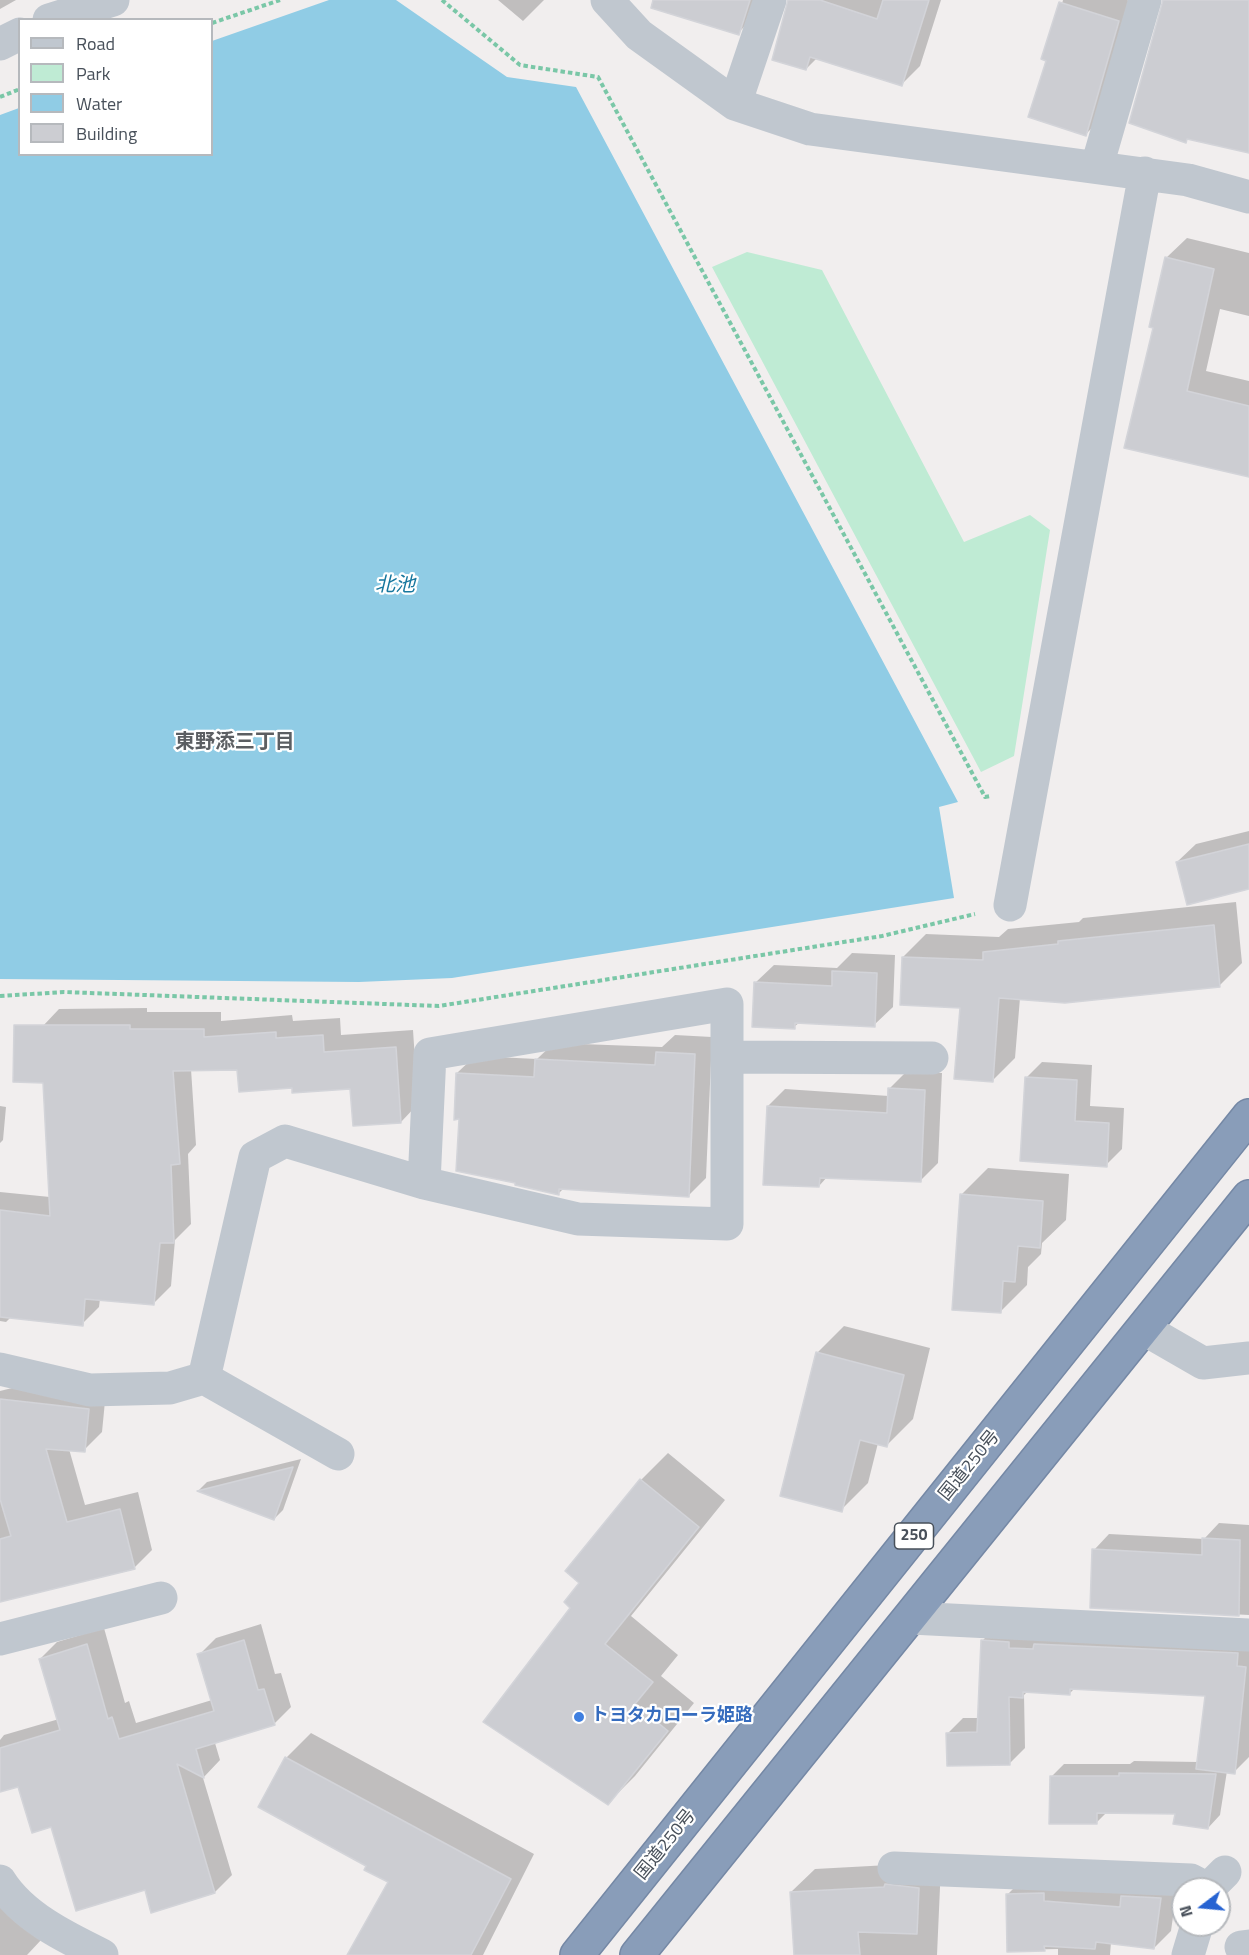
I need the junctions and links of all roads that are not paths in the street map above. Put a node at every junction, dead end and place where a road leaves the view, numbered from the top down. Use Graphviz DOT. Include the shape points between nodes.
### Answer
graph roads {
  1 [pos="113,0"];
  2 [pos="607,0"];
  3 [pos="770,0"];
  4 [pos="1145,0"];
  5 [pos="55,18"];
  6 [pos="18,35"];
  7 [pos="0,44"];
  8 [pos="735,104"];
  9 [pos="1097,166"];
  10 [pos="1145,173"];
  11 [pos="1249,197"];
  12 [pos="1010,906"];
  13 [pos="728,1057"];
  14 [pos="932,1058"];
  15 [pos="1249,1116"];
  16 [pos="424,1183"];
  17 [pos="1249,1197"];
  18 [pos="1144,1329"];
  19 [pos="1249,1358"];
  20 [pos="0,1370"];
  21 [pos="204,1378"];
  22 [pos="338,1454"];
  23 [pos="161,1598"];
  24 [pos="910,1618"];
  25 [pos="1249,1635"];
  26 [pos="0,1639"];
  27 [pos="894,1868"];
  28 [pos="1225,1872"];
  29 [pos="0,1881"];
  30 [pos="1193,1937"];
  31 [pos="102,1955"];
  32 [pos="577,1955"];
  33 [pos="637,1955"];
  34 [pos="1188,1955"];
  1 -- 5 [label="street"];
  2 -- 8 [label="street" via="639,35"];
  3 -- 8 [label="street"];
  4 -- 9 [label="street"];
  6 -- 7 [label="street"];
  8 -- 9 [label="street" via="810,129"];
  9 -- 10 [label="street"];
  10 -- 11 [label="street"];
  10 -- 12 [label="street"];
  13 -- 14 [label="street"];
  13 -- 16 [label="street" via="727,1224 578,1219"];
  13 -- 16 [label="street" via="728,1004 430,1054"];
  15 -- 32 [label="highway, 国道250号 / 250"];
  16 -- 21 [label="street" via="285,1141 255,1157"];
  17 -- 18 [label="highway, 250"];
  18 -- 19 [label="street" via="1203,1363"];
  18 -- 24 [label="highway, 250"];
  20 -- 21 [label="street" via="90,1390 170,1388"];
  21 -- 22 [label="street"];
  23 -- 26 [label="street"];
  24 -- 25 [label="street"];
  24 -- 33 [label="highway, 250"];
  27 -- 28 [label="street" via="1191,1880 1208,1889"];
  29 -- 31 [label="street" via="10,1897 60,1934"];
  30 -- 34 [label="street"];
}
